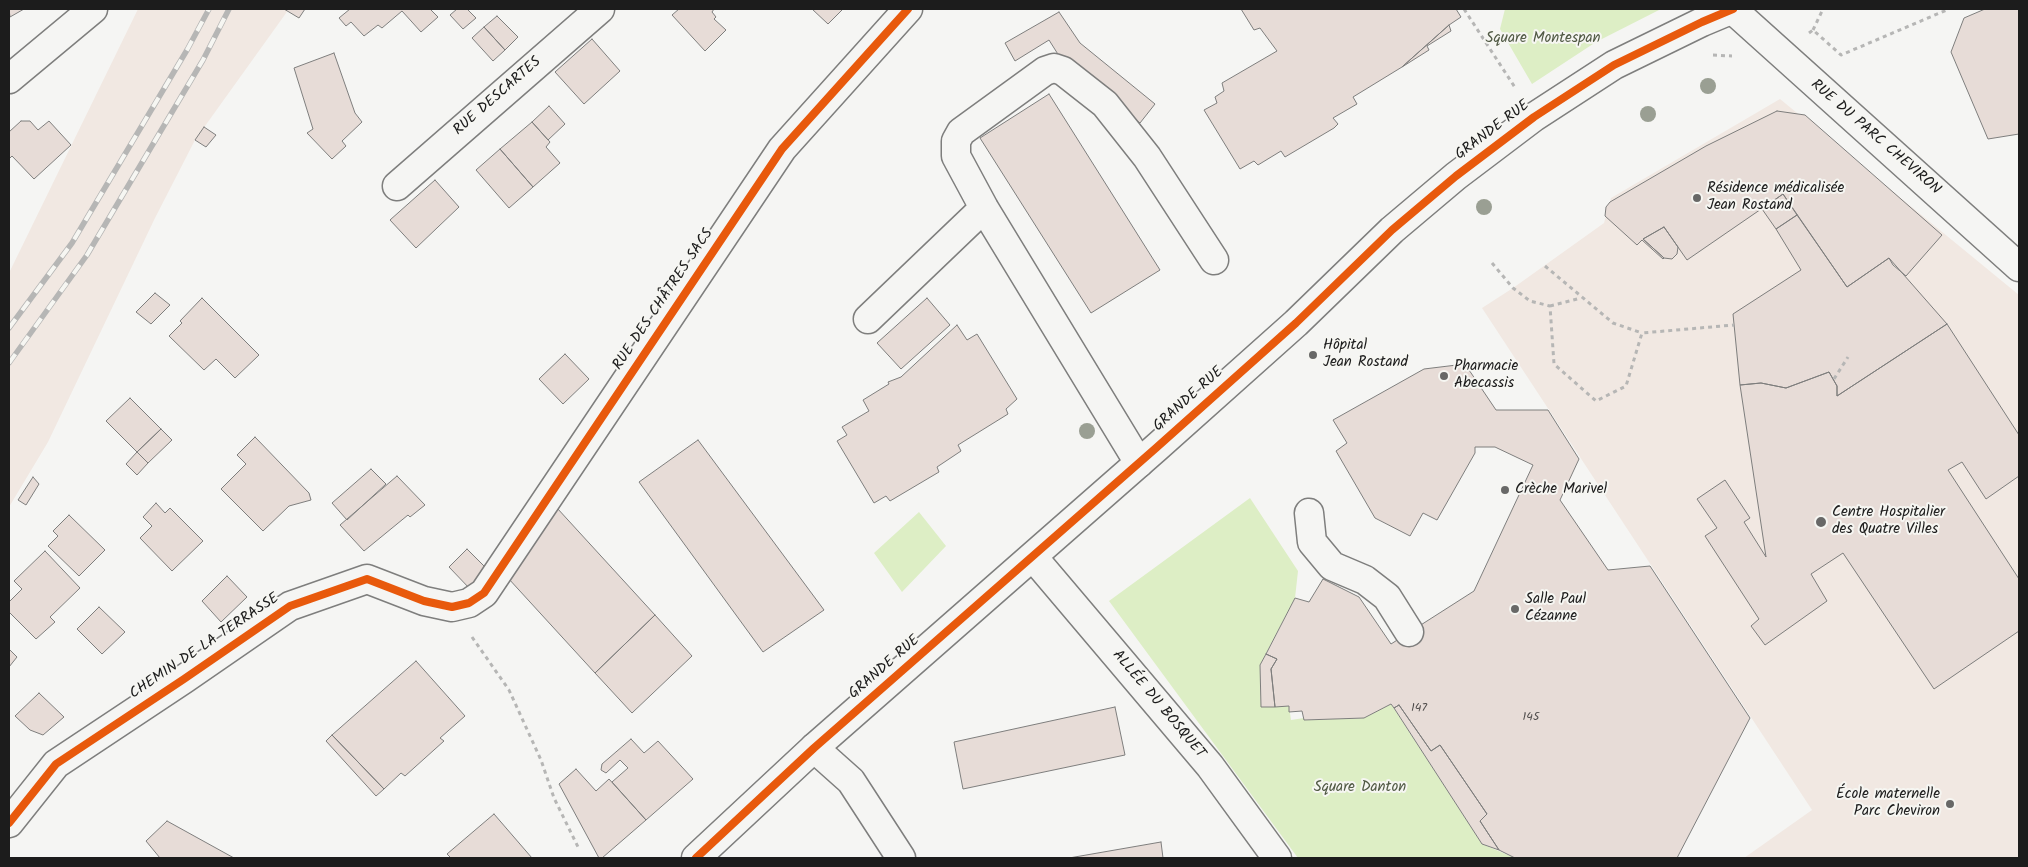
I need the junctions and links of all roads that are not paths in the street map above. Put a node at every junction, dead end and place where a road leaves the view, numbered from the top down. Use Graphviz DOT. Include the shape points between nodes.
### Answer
graph roads {
  1 [pos="93,9"];
  2 [pos="600,9"];
  3 [pos="908,9"];
  4 [pos="1732,9"];
  5 [pos="9,79"];
  6 [pos="397,186"];
  7 [pos="984,208"];
  8 [pos="1214,260"];
  9 [pos="2019,267"];
  10 [pos="868,320"];
  11 [pos="1139,464"];
  12 [pos="1309,513"];
  13 [pos="1033,557"];
  14 [pos="452,608"];
  15 [pos="1409,632"];
  16 [pos="814,748"];
  17 [pos="9,823"];
  18 [pos="696,858"];
  19 [pos="901,858"];
  20 [pos="1277,858"];
  1 -- 5 [label="street"];
  2 -- 6 [label="street, RUE DESCARTES"];
  3 -- 14 [label="street, RUE DES CHÂTRES SACS" via="782,149 484,593 469,603"];
  4 -- 9 [label="street, RUE DU PARC CHEVIRON"];
  4 -- 11 [label="street, GRANDE RUE" via="1614,65 1534,117 1456,176 1392,230 1296,323"];
  7 -- 8 [label="street" via="956,156 960,132 1045,71 1054,68 1063,71 1105,104 1147,157"];
  7 -- 10 [label="street"];
  7 -- 11 [label="street"];
  11 -- 13 [label="street, GRANDE RUE"];
  12 -- 15 [label="street" via="1312,542 1332,566 1365,580 1387,597"];
  13 -- 16 [label="street, GRANDE RUE"];
  13 -- 20 [label="street, ALLÉE DU BOSQUET" via="1210,766"];
  14 -- 17 [label="street, CHEMIN DE LA TERRASSE" via="367,579 290,606 56,764"];
  16 -- 18 [label="street, GRANDE RUE"];
  16 -- 19 [label="street" via="851,781"];
}
